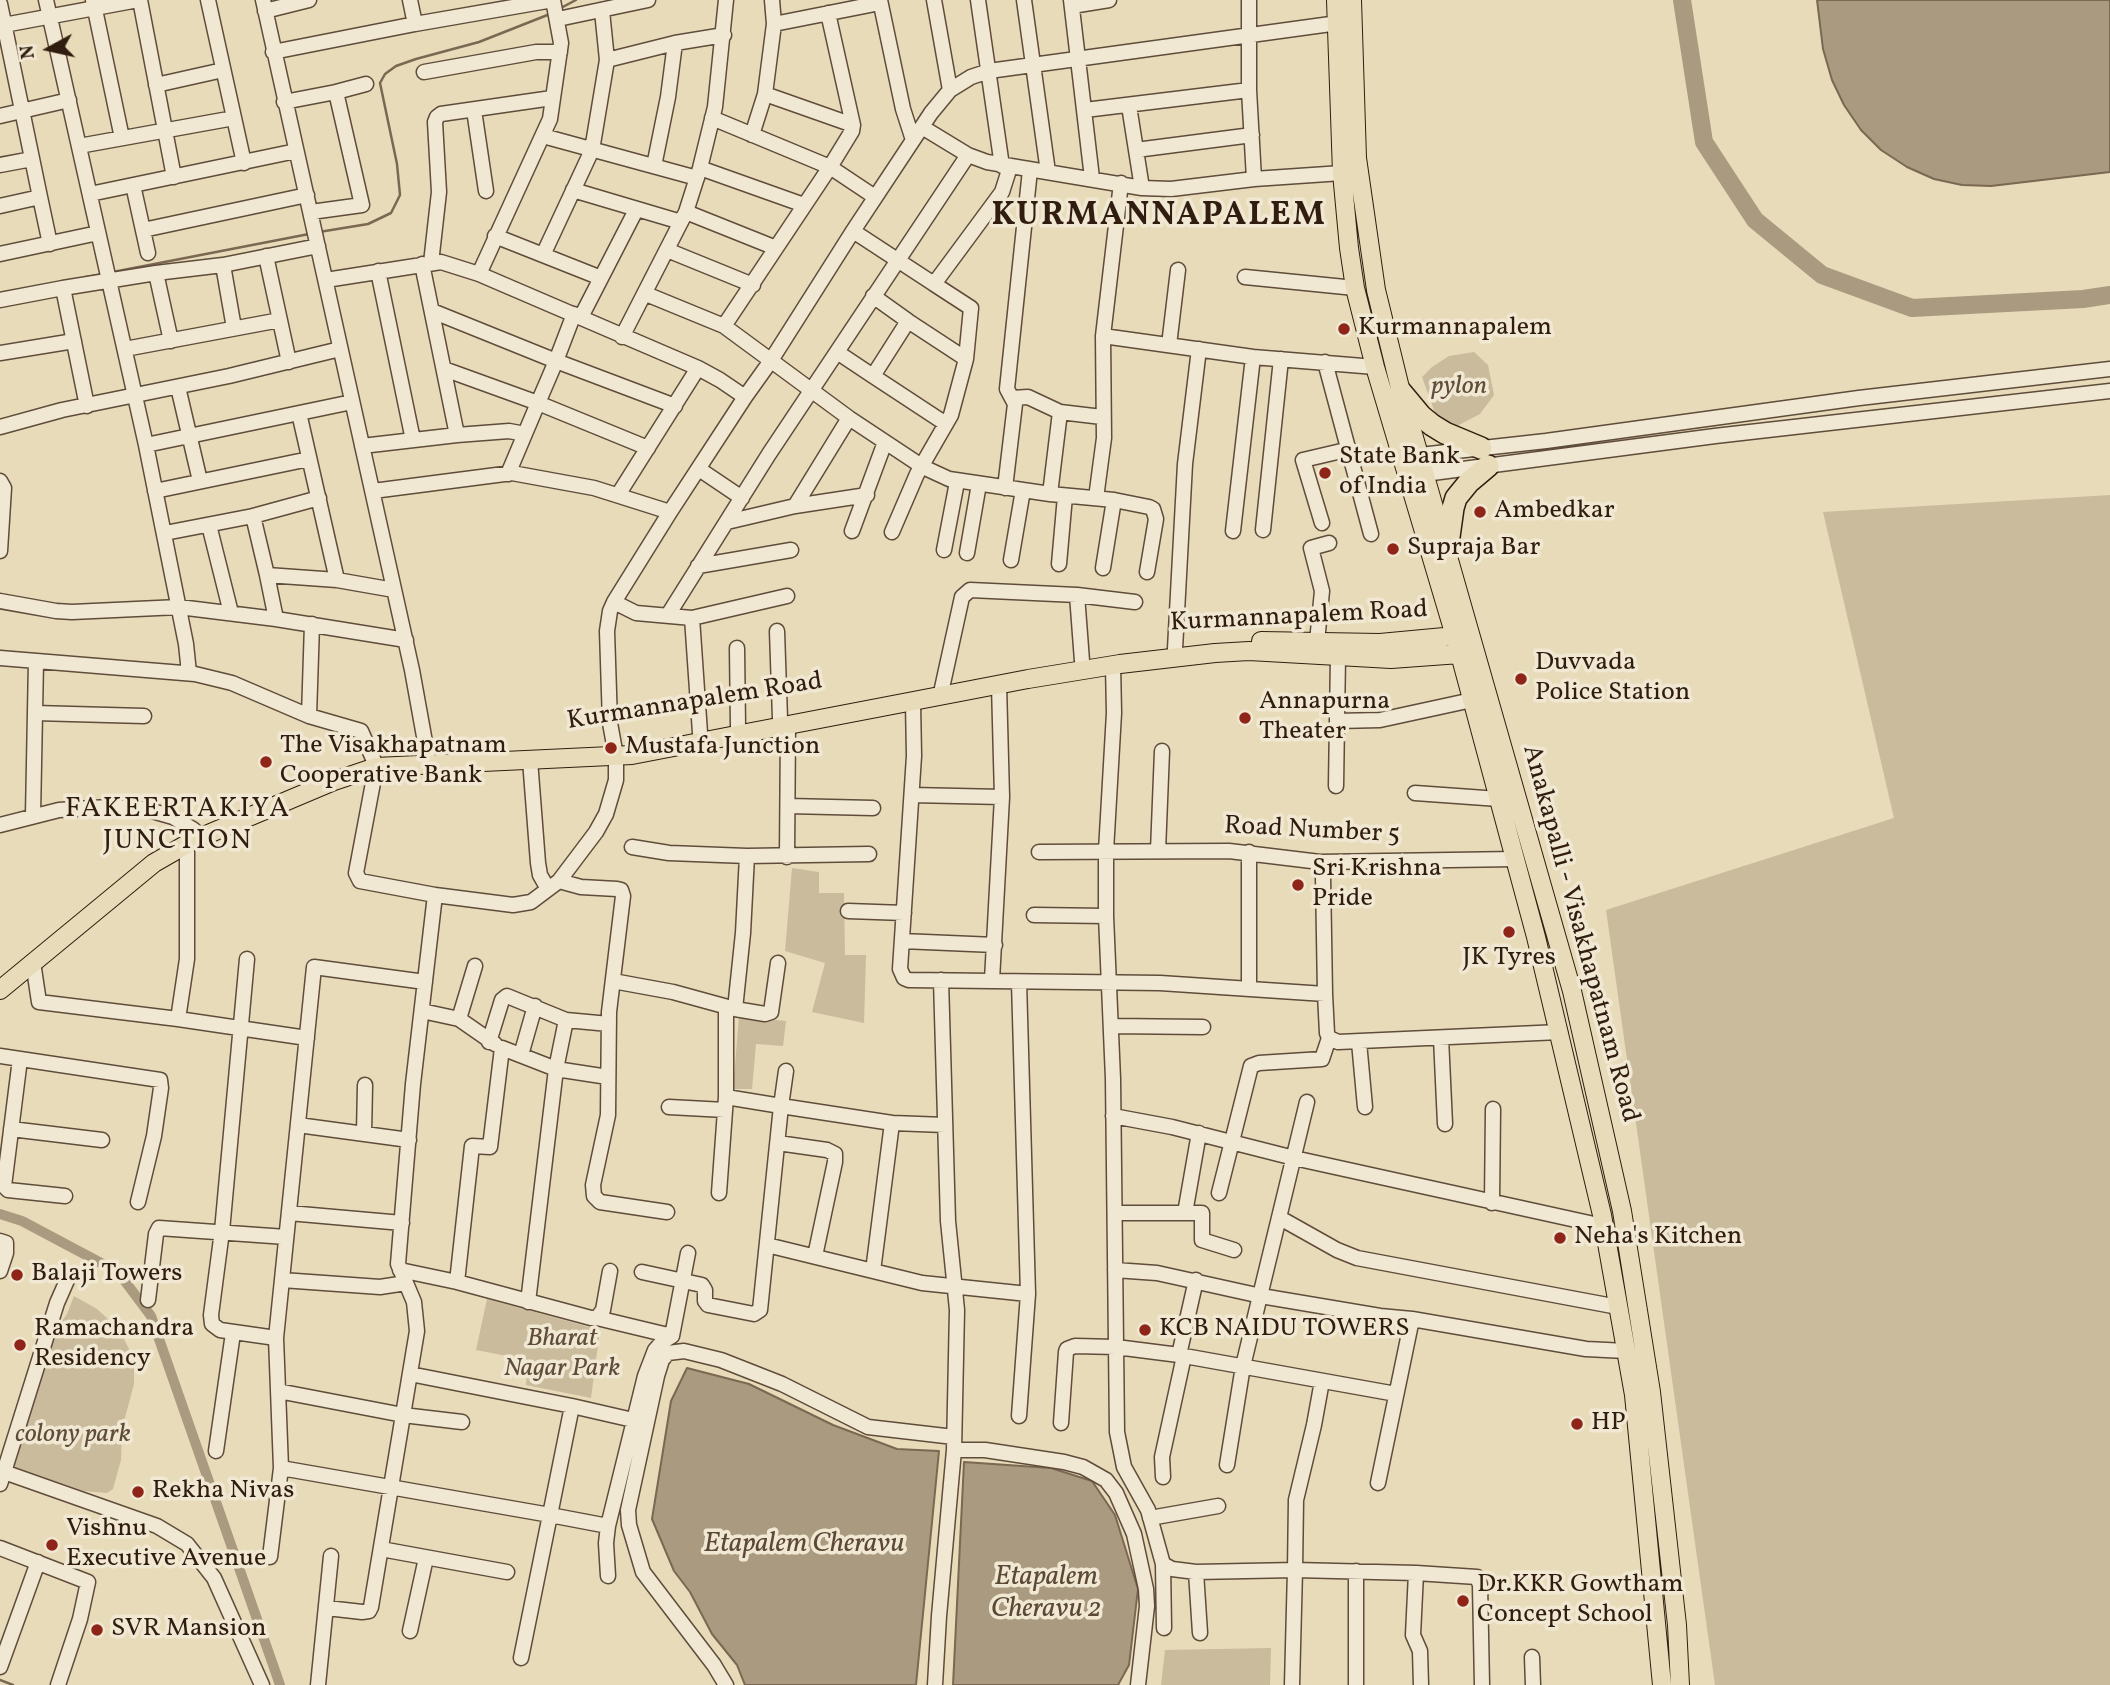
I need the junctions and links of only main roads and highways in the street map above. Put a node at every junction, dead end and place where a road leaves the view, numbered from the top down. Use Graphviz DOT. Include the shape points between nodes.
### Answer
graph roads {
  1 [pos="1336,0"];
  2 [pos="1352,0"];
  3 [pos="1401,392"];
  4 [pos="1411,456"];
  5 [pos="1416,475"];
  6 [pos="1447,551"];
  7 [pos="1458,645"];
  8 [pos="1317,647"];
  9 [pos="784,722"];
  10 [pos="615,751"];
  11 [pos="429,760"];
  12 [pos="191,837"];
  13 [pos="1556,932"];
  14 [pos="1536,937"];
  15 [pos="0,978"];
  16 [pos="0,990"];
  17 [pos="1662,1685"];
  18 [pos="1680,1685"];
  1 -- 4 [label="main road, Anakapalli - Visakhapatnam Road" via="1342,173 1355,288 1375,367"];
  2 -- 3 [label="main road, Anakapalli - Visakhapatnam Road" via="1357,158 1376,290"];
  3 -- 4 [label="main road, Anakapalli - Visakhapatnam Road"];
  3 -- 6 [label="highway" via="1432,425 1485,457 1457,498"];
  4 -- 5 [label="main road, Anakapalli - Visakhapatnam Road"];
  5 -- 6 [label="main road, Anakapalli - Visakhapatnam Road"];
  5 -- 7 [label="main road, Anakapalli - Visakhapatnam Road"];
  6 -- 13 [label="main road, Anakapalli - Visakhapatnam Road"];
  7 -- 8 [label="main road, Kurmannapalem Road"];
  7 -- 8 [label="main road" via="1391,659 1338,656"];
  7 -- 14 [label="main road, Anakapalli - Visakhapatnam Road"];
  8 -- 9 [label="main road" via="1113,665"];
  8 -- 9 [label="main road, Kurmannapalem Road" via="1259,641 1082,661"];
  9 -- 10 [label="main road, Kurmannapalem Road"];
  9 -- 10 [label="main road" via="656,751"];
  10 -- 11 [label="main road, Kurmannapalem Road"];
  10 -- 11 [label="main road" via="530,760"];
  11 -- 12 [label="main road, Kurmannapalem Road" via="358,764"];
  12 -- 15 [label="main road, Kurmannapalem Road" via="146,860"];
  12 -- 16 [label="main road"];
  13 -- 14 [label="main road"];
  13 -- 18 [label="main road, Anakapalli - Visakhapatnam Road" via="1622,1211 1651,1392"];
  14 -- 17 [label="main road, Anakapalli - Visakhapatnam Road" via="1603,1226 1634,1395"];
}
